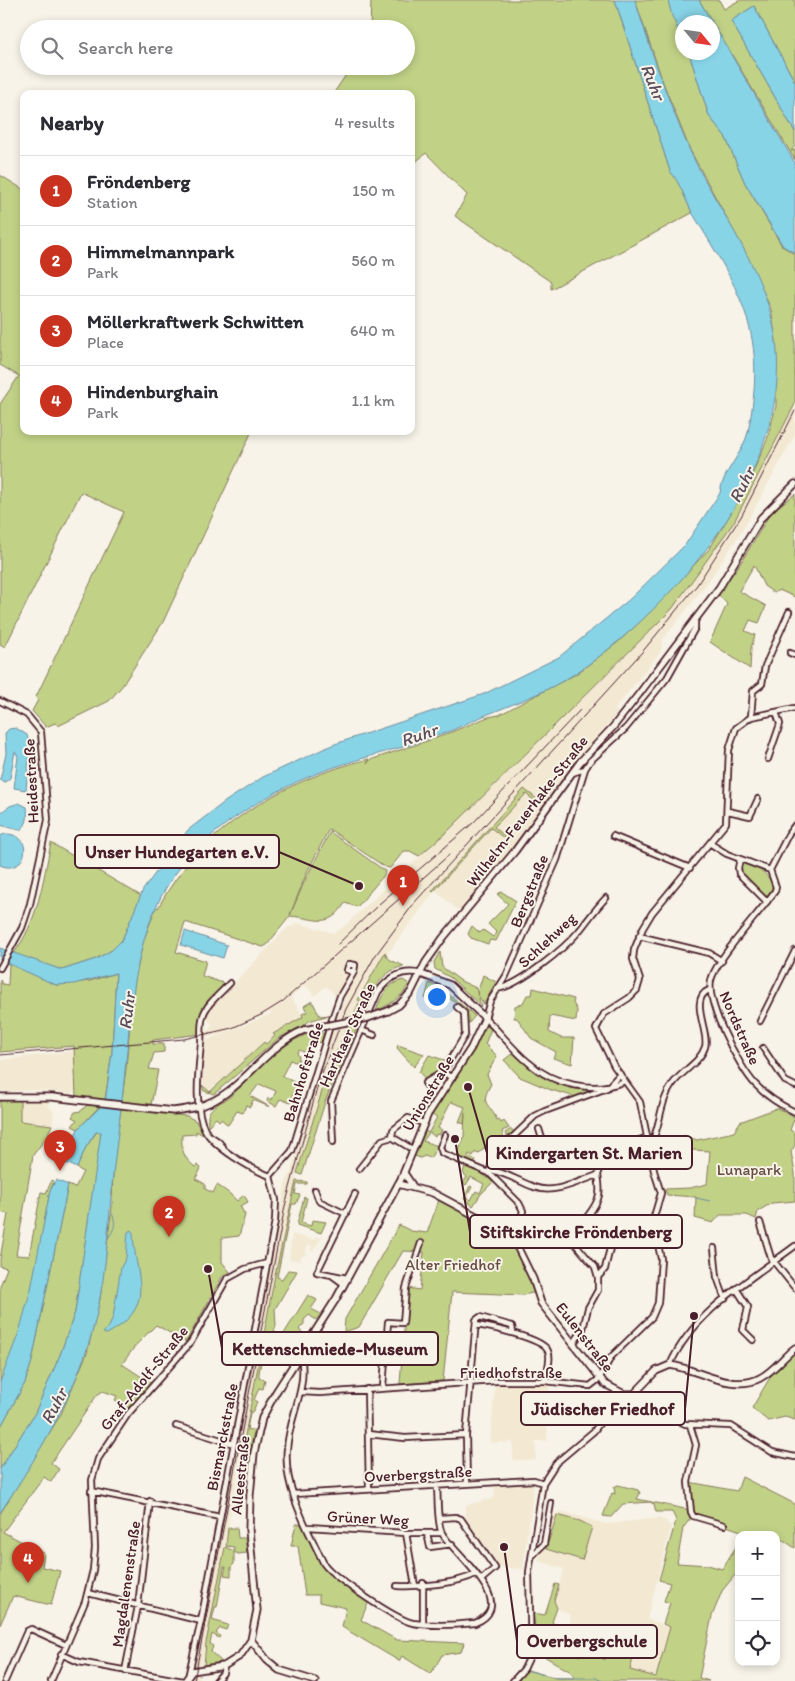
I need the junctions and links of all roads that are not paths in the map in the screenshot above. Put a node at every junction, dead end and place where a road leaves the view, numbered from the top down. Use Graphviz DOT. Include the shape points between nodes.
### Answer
graph roads {
  1 [pos="795,484"];
  2 [pos="789,612"];
  3 [pos="696,619"];
  4 [pos="0,701"];
  5 [pos="795,708"];
  6 [pos="776,712"];
  7 [pos="751,716"];
  8 [pos="768,759"];
  9 [pos="585,769"];
  10 [pos="572,773"];
  11 [pos="758,799"];
  12 [pos="728,811"];
  13 [pos="795,826"];
  14 [pos="613,836"];
  15 [pos="711,844"];
  16 [pos="740,859"];
  17 [pos="690,868"];
  18 [pos="770,870"];
  19 [pos="606,898"];
  20 [pos="767,902"];
  21 [pos="639,936"];
  22 [pos="795,951"];
  23 [pos="722,961"];
  24 [pos="789,964"];
  25 [pos="2,965"];
  26 [pos="795,967"];
  27 [pos="354,972"];
  28 [pos="421,974"];
  29 [pos="230,983"];
  30 [pos="497,989"];
  31 [pos="709,990"];
  32 [pos="457,1007"];
  33 [pos="485,1018"];
  34 [pos="760,1021"];
  35 [pos="361,1030"];
  36 [pos="374,1035"];
  37 [pos="763,1048"];
  38 [pos="444,1072"];
  39 [pos="620,1074"];
  40 [pos="452,1078"];
  41 [pos="625,1081"];
  42 [pos="611,1085"];
  43 [pos="795,1086"];
  44 [pos="428,1087"];
  45 [pos="0,1097"];
  46 [pos="200,1106"];
  47 [pos="795,1112"];
  48 [pos="423,1123"];
  49 [pos="540,1129"];
  50 [pos="445,1135"];
  51 [pos="392,1137"];
  52 [pos="647,1137"];
  53 [pos="332,1140"];
  54 [pos="650,1146"];
  55 [pos="412,1149"];
  56 [pos="442,1153"];
  57 [pos="604,1155"];
  58 [pos="436,1156"];
  59 [pos="359,1170"];
  60 [pos="404,1172"];
  61 [pos="490,1172"];
  62 [pos="598,1175"];
  63 [pos="270,1176"];
  64 [pos="398,1184"];
  65 [pos="414,1188"];
  66 [pos="315,1190"];
  67 [pos="356,1194"];
  68 [pos="346,1214"];
  69 [pos="760,1222"];
  70 [pos="514,1223"];
  71 [pos="616,1223"];
  72 [pos="507,1228"];
  73 [pos="566,1234"];
  74 [pos="421,1243"];
  75 [pos="795,1246"];
  76 [pos="714,1248"];
  77 [pos="774,1262"];
  78 [pos="267,1263"];
  79 [pos="598,1277"];
  80 [pos="346,1281"];
  81 [pos="795,1288"];
  82 [pos="737,1290"];
  83 [pos="725,1299"];
  84 [pos="476,1325"];
  85 [pos="513,1333"];
  86 [pos="753,1340"];
  87 [pos="574,1343"];
  88 [pos="795,1348"];
  89 [pos="301,1356"];
  90 [pos="670,1365"];
  91 [pos="599,1379"];
  92 [pos="544,1382"];
  93 [pos="470,1383"];
  94 [pos="383,1387"];
  95 [pos="367,1389"];
  96 [pos="301,1392"];
  97 [pos="616,1392"];
  98 [pos="630,1395"];
  99 [pos="690,1425"];
  100 [pos="176,1426"];
  101 [pos="368,1434"];
  102 [pos="466,1435"];
  103 [pos="234,1444"];
  104 [pos="795,1457"];
  105 [pos="542,1483"];
  106 [pos="466,1484"];
  107 [pos="437,1486"];
  108 [pos="369,1489"];
  109 [pos="91,1491"];
  110 [pos="294,1494"];
  111 [pos="150,1501"];
  112 [pos="551,1503"];
  113 [pos="220,1517"];
  114 [pos="440,1518"];
  115 [pos="724,1525"];
  116 [pos="308,1527"];
  117 [pos="406,1533"];
  118 [pos="427,1533"];
  119 [pos="442,1533"];
  120 [pos="452,1544"];
  121 [pos="532,1556"];
  122 [pos="476,1574"];
  123 [pos="481,1580"];
  124 [pos="423,1584"];
  125 [pos="397,1586"];
  126 [pos="415,1586"];
  127 [pos="88,1593"];
  128 [pos="138,1606"];
  129 [pos="201,1621"];
  130 [pos="423,1624"];
  131 [pos="252,1640"];
  132 [pos="66,1645"];
  133 [pos="61,1654"];
  134 [pos="224,1666"];
  135 [pos="125,1671"];
  136 [pos="189,1673"];
  137 [pos="5,1681"];
  138 [pos="50,1681"];
  139 [pos="184,1681"];
  140 [pos="216,1681"];
  141 [pos="315,1681"];
  142 [pos="513,1681"];
  1 -- 3 [label="main road, Wilhelm-Feuerhake-Straße" via="762,518"];
  2 -- 7 [label="street" via="765,666 762,684 753,691"];
  3 -- 9 [label="street, Bergstraße" via="695,628 667,678 626,728"];
  3 -- 10 [label="main road, Wilhelm-Feuerhake-Straße" via="613,728"];
  4 -- 25 [label="street, Heidestraße" via="28,714 42,732 48,820 30,904 22,928"];
  5 -- 6 [label="street"];
  6 -- 7 [label="street"];
  6 -- 8 [label="street" via="780,724"];
  7 -- 12 [label="street" via="736,728 730,742"];
  9 -- 10 [label="street"];
  9 -- 30 [label="street, Bergstraße" via="557,860 506,976"];
  10 -- 28 [label="main road, Wilhelm-Feuerhake-Straße" via="515,851 443,938"];
  11 -- 12 [label="street" via="750,816"];
  12 -- 15 [label="street" via="724,828"];
  13 -- 18 [label="street"];
  14 -- 17 [label="street"];
  15 -- 16 [label="street"];
  15 -- 17 [label="street"];
  16 -- 18 [label="street"];
  16 -- 20 [label="street" via="739,874"];
  17 -- 21 [label="street" via="652,913"];
  18 -- 20 [label="street" via="776,887"];
  19 -- 30 [label="street, Schlehweg" via="578,932 523,979"];
  20 -- 23 [label="street, Nordstraße"];
  21 -- 23 [label="street" via="709,953"];
  21 -- 39 [label="street" via="633,955 640,980 637,990 604,1014 596,1029"];
  22 -- 24 [label="street"];
  23 -- 31 [label="street, Nordstraße" via="712,976"];
  24 -- 26 [label="street"];
  24 -- 34 [label="street"];
  27 -- 63 [label="street, Bahnhofstraße" via="333,1016 292,1151"];
  28 -- 33 [label="main road" via="450,985"];
  28 -- 35 [label="street, Harthaer Straße" via="409,971 388,981 378,992"];
  28 -- 46 [label="main road, Wilhelm-Feuerhake-Straße, bridge" via="406,998 388,1011 304,1030 282,1042 221,1096"];
  29 -- 46 [label="street" via="210,1004 203,1017 196,1075"];
  30 -- 33 [label="street, Bergstraße"];
  31 -- 47 [label="street, Nordstraße" via="716,1012 747,1074 770,1098"];
  31 -- 54 [label="street" via="704,995 700,1012 705,1047 700,1057 672,1085"];
  32 -- 38 [label="street" via="464,1013 465,1035"];
  33 -- 40 [label="main road, Unionstraße"];
  33 -- 42 [label="street" via="530,1064 546,1074 573,1086"];
  35 -- 36 [label="street"];
  35 -- 53 [label="street, Harthaer Straße" via="331,1101"];
  37 -- 43 [label="street" via="785,1081"];
  38 -- 40 [label="street"];
  38 -- 44 [label="street" via="425,1083"];
  39 -- 41 [label="street"];
  39 -- 42 [label="street"];
  40 -- 48 [label="main road, Unionstraße"];
  41 -- 42 [label="street"];
  41 -- 52 [label="street" via="640,1102"];
  42 -- 61 [label="street" via="535,1116 493,1158"];
  45 -- 46 [label="main road" via="29,1096 173,1111"];
  46 -- 63 [label="street" via="209,1135 249,1168"];
  48 -- 51 [label="street" via="406,1119 393,1130"];
  48 -- 55 [label="main road, Unionstraße"];
  49 -- 57 [label="street" via="547,1155 552,1158"];
  50 -- 56 [label="street" via="440,1147"];
  51 -- 55 [label="street"];
  51 -- 59 [label="street" via="382,1140"];
  52 -- 54 [label="street"];
  52 -- 57 [label="street"];
  54 -- 91 [label="street" via="661,1193 653,1220 661,1250 658,1303 652,1317 607,1362"];
  55 -- 60 [label="main road, Unionstraße"];
  56 -- 58 [label="street"];
  56 -- 61 [label="street"];
  57 -- 62 [label="street"];
  60 -- 64 [label="main road, Unionstraße"];
  60 -- 65 [label="main road"];
  61 -- 62 [label="street" via="511,1175 545,1190"];
  61 -- 70 [label="street" via="519,1202 523,1213"];
  62 -- 73 [label="street" via="598,1199 574,1232"];
  63 -- 78 [label="street, Bismarckstraße" via="276,1208"];
  64 -- 65 [label="main road"];
  64 -- 80 [label="main road, Alleestraße"];
  65 -- 72 [label="main road" via="433,1193"];
  66 -- 68 [label="street" via="319,1201"];
  67 -- 68 [label="street"];
  68 -- 80 [label="street" via="317,1272"];
  69 -- 77 [label="street"];
  70 -- 72 [label="street"];
  70 -- 73 [label="street"];
  71 -- 79 [label="street" via="605,1269"];
  72 -- 87 [label="main road, Eulenstraße" via="542,1304"];
  73 -- 79 [label="street" via="591,1260"];
  74 -- 94 [label="street" via="406,1288 403,1323 388,1322"];
  75 -- 77 [label="street"];
  76 -- 83 [label="street" via="717,1277"];
  77 -- 81 [label="street"];
  77 -- 82 [label="street"];
  78 -- 103 [label="street, Bismarckstraße"];
  78 -- 109 [label="street, Graf-Adolf-Straße" via="238,1272 224,1283 191,1342 128,1414 100,1454 93,1472"];
  79 -- 87 [label="street" via="598,1290"];
  80 -- 89 [label="main road, Alleestraße"];
  82 -- 83 [label="street"];
  82 -- 86 [label="street" via="748,1307 743,1330"];
  83 -- 90 [label="street" via="682,1342"];
  84 -- 85 [label="street"];
  84 -- 85 [label="street" via="480,1317 512,1326"];
  84 -- 93 [label="street"];
  85 -- 92 [label="street" via="548,1349"];
  87 -- 91 [label="main road, Eulenstraße"];
  88 -- 90 [label="main road" via="769,1373 750,1382 718,1380"];
  89 -- 96 [label="street"];
  89 -- 131 [label="main road, Alleestraße" via="265,1411 257,1435 249,1530 257,1615"];
  90 -- 98 [label="main road" via="659,1369 640,1390"];
  91 -- 92 [label="street, Friedhofstraße" via="586,1387"];
  91 -- 97 [label="main road, Eulenstraße"];
  92 -- 93 [label="street, Friedhofstraße"];
  93 -- 94 [label="street, Friedhofstraße"];
  93 -- 102 [label="street"];
  94 -- 95 [label="street, Friedhofstraße"];
  95 -- 96 [label="street, Friedhofstraße"];
  95 -- 101 [label="street"];
  96 -- 110 [label="street" via="286,1450 288,1477"];
  97 -- 98 [label="main road, Eulenstraße"];
  97 -- 105 [label="street" via="594,1431 556,1463"];
  98 -- 99 [label="street"];
  99 -- 104 [label="street" via="731,1426 772,1452"];
  99 -- 115 [label="street" via="696,1445 688,1482 691,1512 693,1516"];
  100 -- 103 [label="street"];
  101 -- 102 [label="street" via="405,1438"];
  101 -- 108 [label="street"];
  102 -- 106 [label="street"];
  103 -- 113 [label="street, Bismarckstraße"];
  105 -- 106 [label="street, Overbergstraße" via="534,1480"];
  105 -- 121 [label="street"];
  106 -- 107 [label="street, Overbergstraße"];
  107 -- 108 [label="street, Overbergstraße"];
  107 -- 114 [label="street"];
  108 -- 110 [label="street, Overbergstraße"];
  109 -- 111 [label="street"];
  109 -- 127 [label="street, Graf-Adolf-Straße" via="95,1548"];
  110 -- 116 [label="street"];
  111 -- 113 [label="street"];
  111 -- 128 [label="street, Magdalenenstraße"];
  112 -- 121 [label="street" via="544,1544"];
  113 -- 129 [label="street, Bismarckstraße"];
  114 -- 119 [label="street"];
  114 -- 123 [label="street" via="456,1517 461,1520 496,1568"];
  116 -- 117 [label="street, Grüner Weg"];
  116 -- 130 [label="street" via="328,1570 402,1619"];
  117 -- 118 [label="street, Grüner Weg"];
  117 -- 126 [label="street"];
  118 -- 119 [label="street, Grüner Weg"];
  118 -- 120 [label="street, Grüner Weg" via="430,1547"];
  119 -- 120 [label="street"];
  120 -- 122 [label="street"];
  121 -- 142 [label="street" via="529,1572 531,1654"];
  122 -- 123 [label="street"];
  122 -- 124 [label="street" via="450,1582"];
  123 -- 130 [label="street" via="491,1600 489,1611 482,1619 471,1624"];
  124 -- 126 [label="street"];
  124 -- 130 [label="street"];
  125 -- 126 [label="street"];
  127 -- 128 [label="street"];
  127 -- 132 [label="street, Graf-Adolf-Straße"];
  128 -- 129 [label="street"];
  128 -- 135 [label="street, Magdalenenstraße"];
  129 -- 136 [label="street, Bismarckstraße"];
  131 -- 134 [label="main road, Alleestraße" via="240,1656"];
  131 -- 141 [label="main road" via="279,1670"];
  132 -- 133 [label="street, Graf-Adolf-Straße"];
  132 -- 137 [label="street" via="31,1629 27,1631"];
  133 -- 135 [label="street" via="80,1662"];
  133 -- 138 [label="street, Graf-Adolf-Straße"];
  134 -- 136 [label="main road, Alleestraße"];
  134 -- 140 [label="street"];
  135 -- 139 [label="street"];
  136 -- 139 [label="main road"];
}
